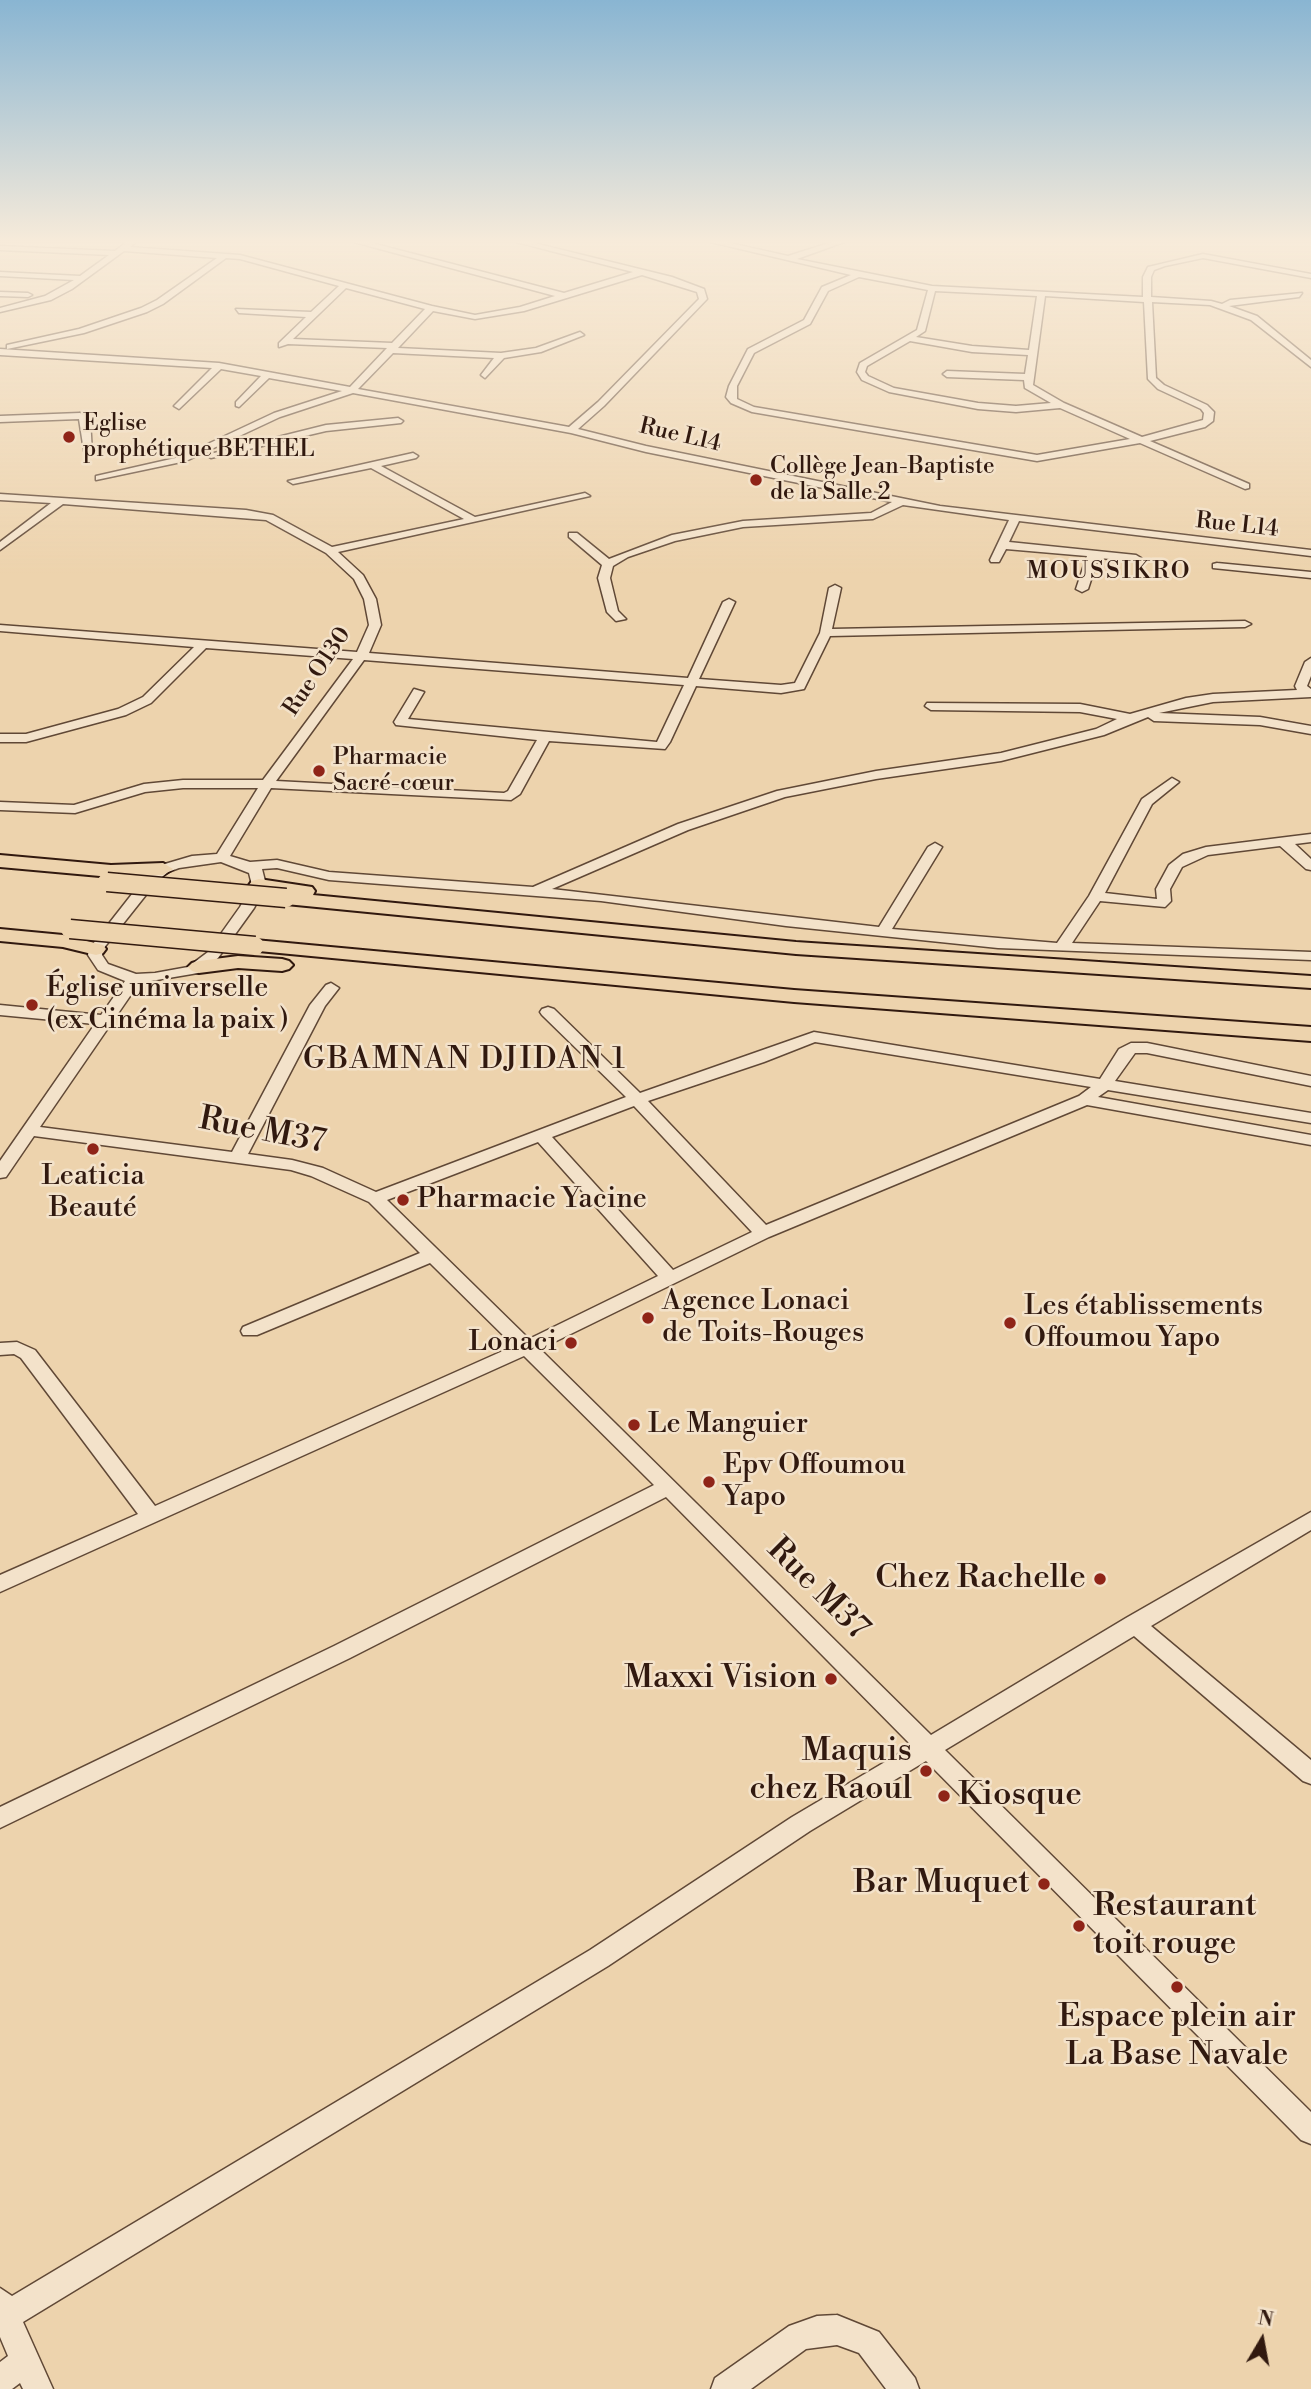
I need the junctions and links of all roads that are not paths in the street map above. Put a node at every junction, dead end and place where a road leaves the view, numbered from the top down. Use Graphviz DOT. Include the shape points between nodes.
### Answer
graph roads {
  1 [pos="22,352"];
  2 [pos="389,352"];
  3 [pos="454,352"];
  4 [pos="523,352"];
  5 [pos="651,352"];
  6 [pos="750,352"];
  7 [pos="887,352"];
  8 [pos="1024,352"];
  9 [pos="1150,352"];
  10 [pos="1294,352"];
  11 [pos="1032,353"];
  12 [pos="501,356"];
  13 [pos="1311,364"];
  14 [pos="219,366"];
  15 [pos="947,374"];
  16 [pos="267,375"];
  17 [pos="485,375"];
  18 [pos="1028,377"];
  19 [pos="351,391"];
  20 [pos="239,404"];
  21 [pos="1061,405"];
  22 [pos="179,406"];
  23 [pos="0,419"];
  24 [pos="398,421"];
  25 [pos="572,430"];
  26 [pos="1142,440"];
  27 [pos="89,451"];
  28 [pos="413,456"];
  29 [pos="183,458"];
  30 [pos="373,465"];
  31 [pos="100,478"];
  32 [pos="293,481"];
  33 [pos="1245,486"];
  34 [pos="585,496"];
  35 [pos="0,497"];
  36 [pos="59,502"];
  37 [pos="900,502"];
  38 [pos="473,520"];
  39 [pos="1014,520"];
  40 [pos="573,535"];
  41 [pos="1002,545"];
  42 [pos="0,547"];
  43 [pos="330,551"];
  44 [pos="1311,553"];
  45 [pos="1093,555"];
  46 [pos="1136,558"];
  47 [pos="995,560"];
  48 [pos="608,564"];
  49 [pos="1217,566"];
  50 [pos="1311,575"];
  51 [pos="835,588"];
  52 [pos="1082,589"];
  53 [pos="729,602"];
  54 [pos="620,619"];
  55 [pos="1245,624"];
  56 [pos="0,628"];
  57 [pos="826,633"];
  58 [pos="204,643"];
  59 [pos="362,655"];
  60 [pos="1311,662"];
  61 [pos="692,681"];
  62 [pos="418,692"];
  63 [pos="1308,693"];
  64 [pos="931,706"];
  65 [pos="1135,717"];
  66 [pos="1311,730"];
  67 [pos="545,737"];
  68 [pos="0,738"];
  69 [pos="1172,782"];
  70 [pos="267,784"];
  71 [pos="0,806"];
  72 [pos="1311,838"];
  73 [pos="1283,841"];
  74 [pos="935,847"];
  75 [pos="222,858"];
  76 [pos="0,861"];
  77 [pos="249,866"];
  78 [pos="1311,866"];
  79 [pos="163,869"];
  80 [pos="0,873"];
  81 [pos="260,885"];
  82 [pos="535,891"];
  83 [pos="1096,896"];
  84 [pos="0,922"];
  85 [pos="883,933"];
  86 [pos="0,935"];
  87 [pos="1062,947"];
  88 [pos="796,948"];
  89 [pos="96,949"];
  90 [pos="1311,956"];
  91 [pos="200,967"];
  92 [pos="134,979"];
  93 [pos="1311,982"];
  94 [pos="331,988"];
  95 [pos="794,996"];
  96 [pos="0,1010"];
  97 [pos="548,1012"];
  98 [pos="106,1020"];
  99 [pos="1311,1034"];
  100 [pos="1311,1081"];
  101 [pos="1106,1083"];
  102 [pos="637,1099"];
  103 [pos="1085,1100"];
  104 [pos="1311,1118"];
  105 [pos="31,1131"];
  106 [pos="542,1136"];
  107 [pos="1311,1140"];
  108 [pos="237,1158"];
  109 [pos="0,1174"];
  110 [pos="375,1199"];
  111 [pos="763,1233"];
  112 [pos="432,1255"];
  113 [pos="669,1277"];
  114 [pos="250,1331"];
  115 [pos="0,1349"];
  116 [pos="524,1349"];
  117 [pos="668,1487"];
  118 [pos="151,1516"];
  119 [pos="1311,1520"];
  120 [pos="0,1584"];
  121 [pos="1133,1624"];
  122 [pos="929,1748"];
  123 [pos="1311,1774"];
  124 [pos="0,1818"];
  125 [pos="1311,2132"];
  126 [pos="3,2310"];
  127 [pos="32,2376"];
  128 [pos="0,2379"];
  129 [pos="726,2389"];
  130 [pos="904,2389"];
  1 -- 14 [label="street, Rue L14"];
  2 -- 19 [label="street"];
  3 -- 12 [label="street"];
  4 -- 12 [label="street"];
  5 -- 25 [label="street"];
  6 -- 26 [label="street" via="731,397 752,409 1027,457 1046,458"];
  7 -- 21 [label="street" via="863,365 861,372 892,390 978,406"];
  8 -- 11 [label="street"];
  9 -- 26 [label="street" via="1152,379 1204,407 1210,417 1202,425"];
  10 -- 13 [label="street"];
  11 -- 18 [label="street"];
  12 -- 17 [label="street"];
  14 -- 16 [label="street, Rue L14"];
  14 -- 22 [label="street"];
  15 -- 18 [label="street"];
  16 -- 19 [label="street, Rue L14"];
  16 -- 20 [label="street"];
  18 -- 21 [label="street" via="1028,386"];
  19 -- 25 [label="street, Rue L14"];
  19 -- 29 [label="street" via="277,415"];
  21 -- 26 [label="street"];
  23 -- 27 [label="street" via="80,416 85,418"];
  24 -- 29 [label="street" via="326,428"];
  25 -- 37 [label="street, Rue L14"];
  26 -- 33 [label="street"];
  28 -- 30 [label="street"];
  29 -- 31 [label="street"];
  30 -- 32 [label="street"];
  30 -- 38 [label="street"];
  34 -- 38 [label="street"];
  35 -- 36 [label="street, Rue O130"];
  36 -- 42 [label="street"];
  36 -- 43 [label="street, Rue O130" via="269,517"];
  37 -- 39 [label="street, Rue L14"];
  37 -- 48 [label="street" via="873,516 712,529 649,545"];
  38 -- 43 [label="street"];
  39 -- 41 [label="street"];
  39 -- 44 [label="street, Rue L14"];
  40 -- 48 [label="street"];
  41 -- 45 [label="street"];
  41 -- 47 [label="street"];
  43 -- 59 [label="street, Rue O130" via="359,577 370,599 375,625"];
  45 -- 46 [label="street"];
  45 -- 52 [label="street"];
  48 -- 54 [label="street" via="604,579 613,612"];
  49 -- 50 [label="street"];
  51 -- 57 [label="street"];
  53 -- 61 [label="street"];
  55 -- 57 [label="street"];
  56 -- 58 [label="street"];
  57 -- 61 [label="street" via="795,689"];
  58 -- 59 [label="street"];
  58 -- 68 [label="street" via="147,700 122,712 26,738"];
  59 -- 61 [label="street"];
  59 -- 70 [label="street, Rue O130"];
  60 -- 63 [label="street" via="1301,686"];
  61 -- 67 [label="street" via="660,746"];
  62 -- 67 [label="street" via="400,722"];
  63 -- 65 [label="street" via="1213,698"];
  64 -- 65 [label="street" via="1080,708"];
  65 -- 66 [label="street" via="1260,721"];
  65 -- 82 [label="street" via="1100,732 1002,757 782,794 683,827"];
  67 -- 70 [label="street" via="513,794 506,797"];
  69 -- 83 [label="street" via="1147,802"];
  70 -- 71 [label="street" via="144,788 75,809"];
  70 -- 75 [label="street, Rue O130"];
  72 -- 73 [label="street"];
  73 -- 78 [label="street"];
  73 -- 83 [label="street" via="1188,857 1176,865 1160,904"];
  74 -- 85 [label="street"];
  75 -- 77 [label="street"];
  75 -- 79 [label="street" via="192,860"];
  76 -- 79 [label="highway" via="111,871"];
  77 -- 81 [label="street" via="256,871"];
  77 -- 82 [label="street" via="277,864 329,876"];
  79 -- 89 [label="street"];
  80 -- 88 [label="highway, bridge"];
  81 -- 88 [label="highway" via="552,911"];
  81 -- 91 [label="street"];
  82 -- 85 [label="street"];
  83 -- 87 [label="street"];
  84 -- 95 [label="highway, bridge"];
  85 -- 87 [label="street"];
  86 -- 89 [label="highway"];
  87 -- 90 [label="street"];
  88 -- 93 [label="highway"];
  89 -- 92 [label="street" via="103,967"];
  91 -- 92 [label="street" via="177,975"];
  91 -- 95 [label="highway" via="252,962 577,990"];
  92 -- 98 [label="street"];
  94 -- 108 [label="street"];
  95 -- 99 [label="highway"];
  96 -- 98 [label="street"];
  97 -- 102 [label="street"];
  98 -- 105 [label="street"];
  100 -- 101 [label="street" via="1139,1048 1125,1052"];
  101 -- 102 [label="street" via="814,1037"];
  101 -- 103 [label="street"];
  101 -- 104 [label="street"];
  102 -- 106 [label="street"];
  102 -- 111 [label="street"];
  103 -- 107 [label="street"];
  103 -- 111 [label="street"];
  105 -- 108 [label="street, Rue M37"];
  105 -- 109 [label="street"];
  106 -- 110 [label="street"];
  106 -- 113 [label="street"];
  108 -- 110 [label="street, Rue M37" via="317,1172"];
  110 -- 112 [label="street, Rue M37"];
  111 -- 113 [label="street"];
  112 -- 114 [label="street"];
  112 -- 116 [label="street, Rue M37"];
  113 -- 116 [label="street"];
  115 -- 118 [label="street" via="17,1348 28,1354"];
  116 -- 117 [label="street, Rue M37"];
  116 -- 118 [label="street"];
  117 -- 122 [label="street, Rue M37"];
  117 -- 124 [label="street"];
  118 -- 120 [label="street"];
  119 -- 121 [label="street"];
  121 -- 122 [label="street"];
  121 -- 123 [label="street"];
  122 -- 125 [label="street, Rue M37"];
  122 -- 126 [label="street" via="802,1824 599,1958"];
  126 -- 127 [label="street"];
  127 -- 128 [label="street"];
  129 -- 130 [label="street" via="799,2336 837,2330 869,2342"];
}
